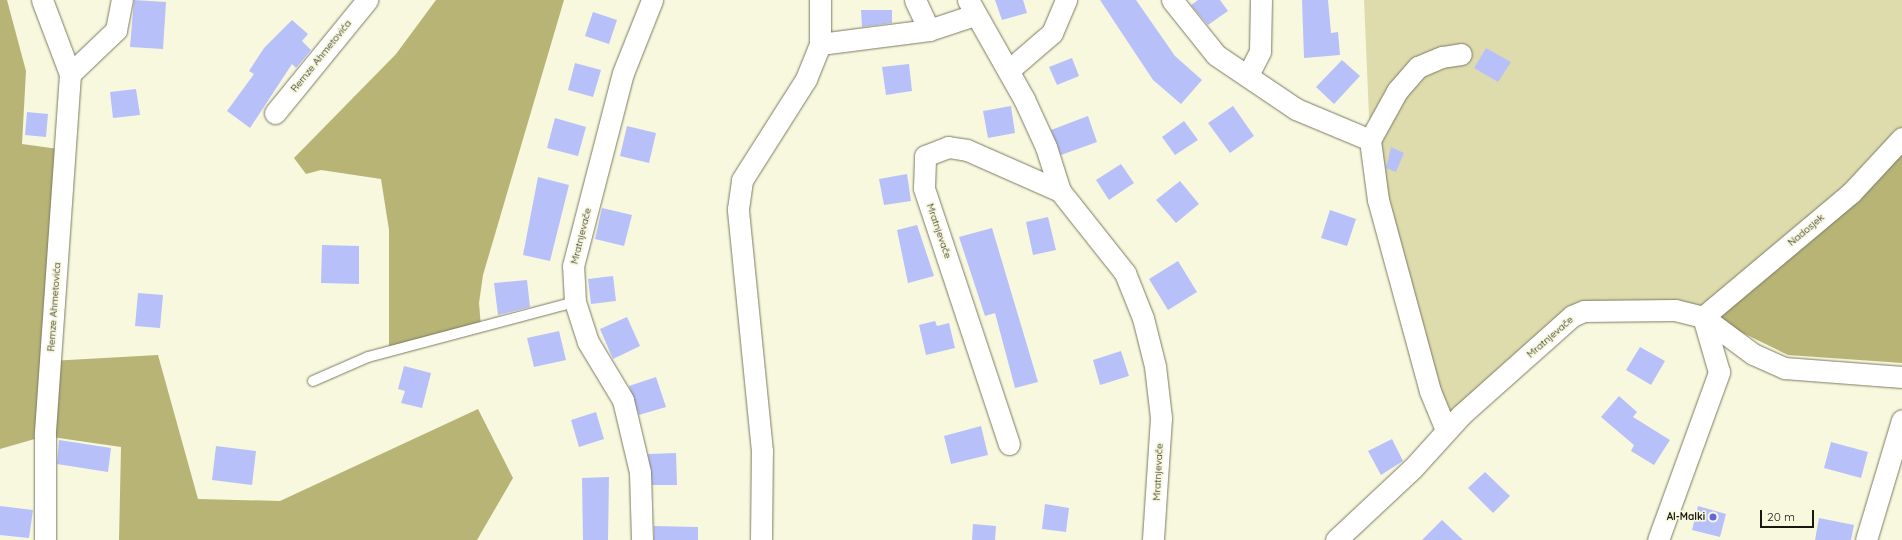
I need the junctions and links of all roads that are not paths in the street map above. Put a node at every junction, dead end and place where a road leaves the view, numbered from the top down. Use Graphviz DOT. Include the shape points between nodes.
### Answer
graph roads {
  1 [pos="42,0"];
  2 [pos="122,0"];
  3 [pos="367,0"];
  4 [pos="652,0"];
  5 [pos="820,0"];
  6 [pos="915,0"];
  7 [pos="1066,0"];
  8 [pos="1172,0"];
  9 [pos="1261,0"];
  10 [pos="971,7"];
  11 [pos="929,30"];
  12 [pos="820,44"];
  13 [pos="1461,54"];
  14 [pos="1009,70"];
  15 [pos="70,74"];
  16 [pos="1248,76"];
  17 [pos="275,113"];
  18 [pos="1902,138"];
  19 [pos="1370,140"];
  20 [pos="1060,192"];
  21 [pos="575,302"];
  22 [pos="1703,316"];
  23 [pos="1902,377"];
  24 [pos="313,382"];
  25 [pos="1902,420"];
  26 [pos="1446,430"];
  27 [pos="1009,444"];
  28 [pos="45,540"];
  29 [pos="642,540"];
  30 [pos="761,540"];
  31 [pos="1153,540"];
  32 [pos="1336,540"];
  33 [pos="1658,540"];
  34 [pos="1866,540"];
  1 -- 15 [label="street, Remze Ahmetovića"];
  2 -- 15 [label="street" via="116,30"];
  3 -- 17 [label="street, Remze Ahmetovića"];
  4 -- 21 [label="street, Mratnjevače" via="623,73 573,266"];
  5 -- 12 [label="street"];
  6 -- 11 [label="street"];
  7 -- 14 [label="street" via="1052,33"];
  8 -- 16 [label="street" via="1216,55"];
  9 -- 16 [label="street" via="1260,51"];
  10 -- 11 [label="street, Mratnjevače"];
  10 -- 14 [label="street, Mratnjevače"];
  11 -- 12 [label="street, Mratnjevače"];
  12 -- 30 [label="street" via="806,79 742,180 738,209 762,451"];
  13 -- 19 [label="street" via="1442,56 1418,67 1397,91"];
  14 -- 20 [label="street, Mratnjevače" via="1046,147"];
  15 -- 28 [label="street, Remze Ahmetovića" via="45,436"];
  16 -- 19 [label="street" via="1296,109"];
  18 -- 22 [label="street, Nadosjek" via="1851,193"];
  19 -- 26 [label="street" via="1378,200 1430,391"];
  20 -- 27 [label="street, Mratnjevače" via="967,150 948,147 925,156 924,188"];
  20 -- 31 [label="street, Mratnjevače" via="1125,273 1143,318 1155,366 1161,418"];
  21 -- 24 [label="lane" via="368,357"];
  21 -- 29 [label="street, Mratnjevače" via="588,342 623,400 640,472"];
  22 -- 23 [label="street, Mratnjevače" via="1753,354 1785,368"];
  22 -- 26 [label="street, Mratnjevače" via="1675,310 1598,308 1572,316"];
  22 -- 33 [label="street" via="1719,372"];
  25 -- 34 [label="street"];
  26 -- 32 [label="street, Mratnjevače" via="1413,468"];
}
